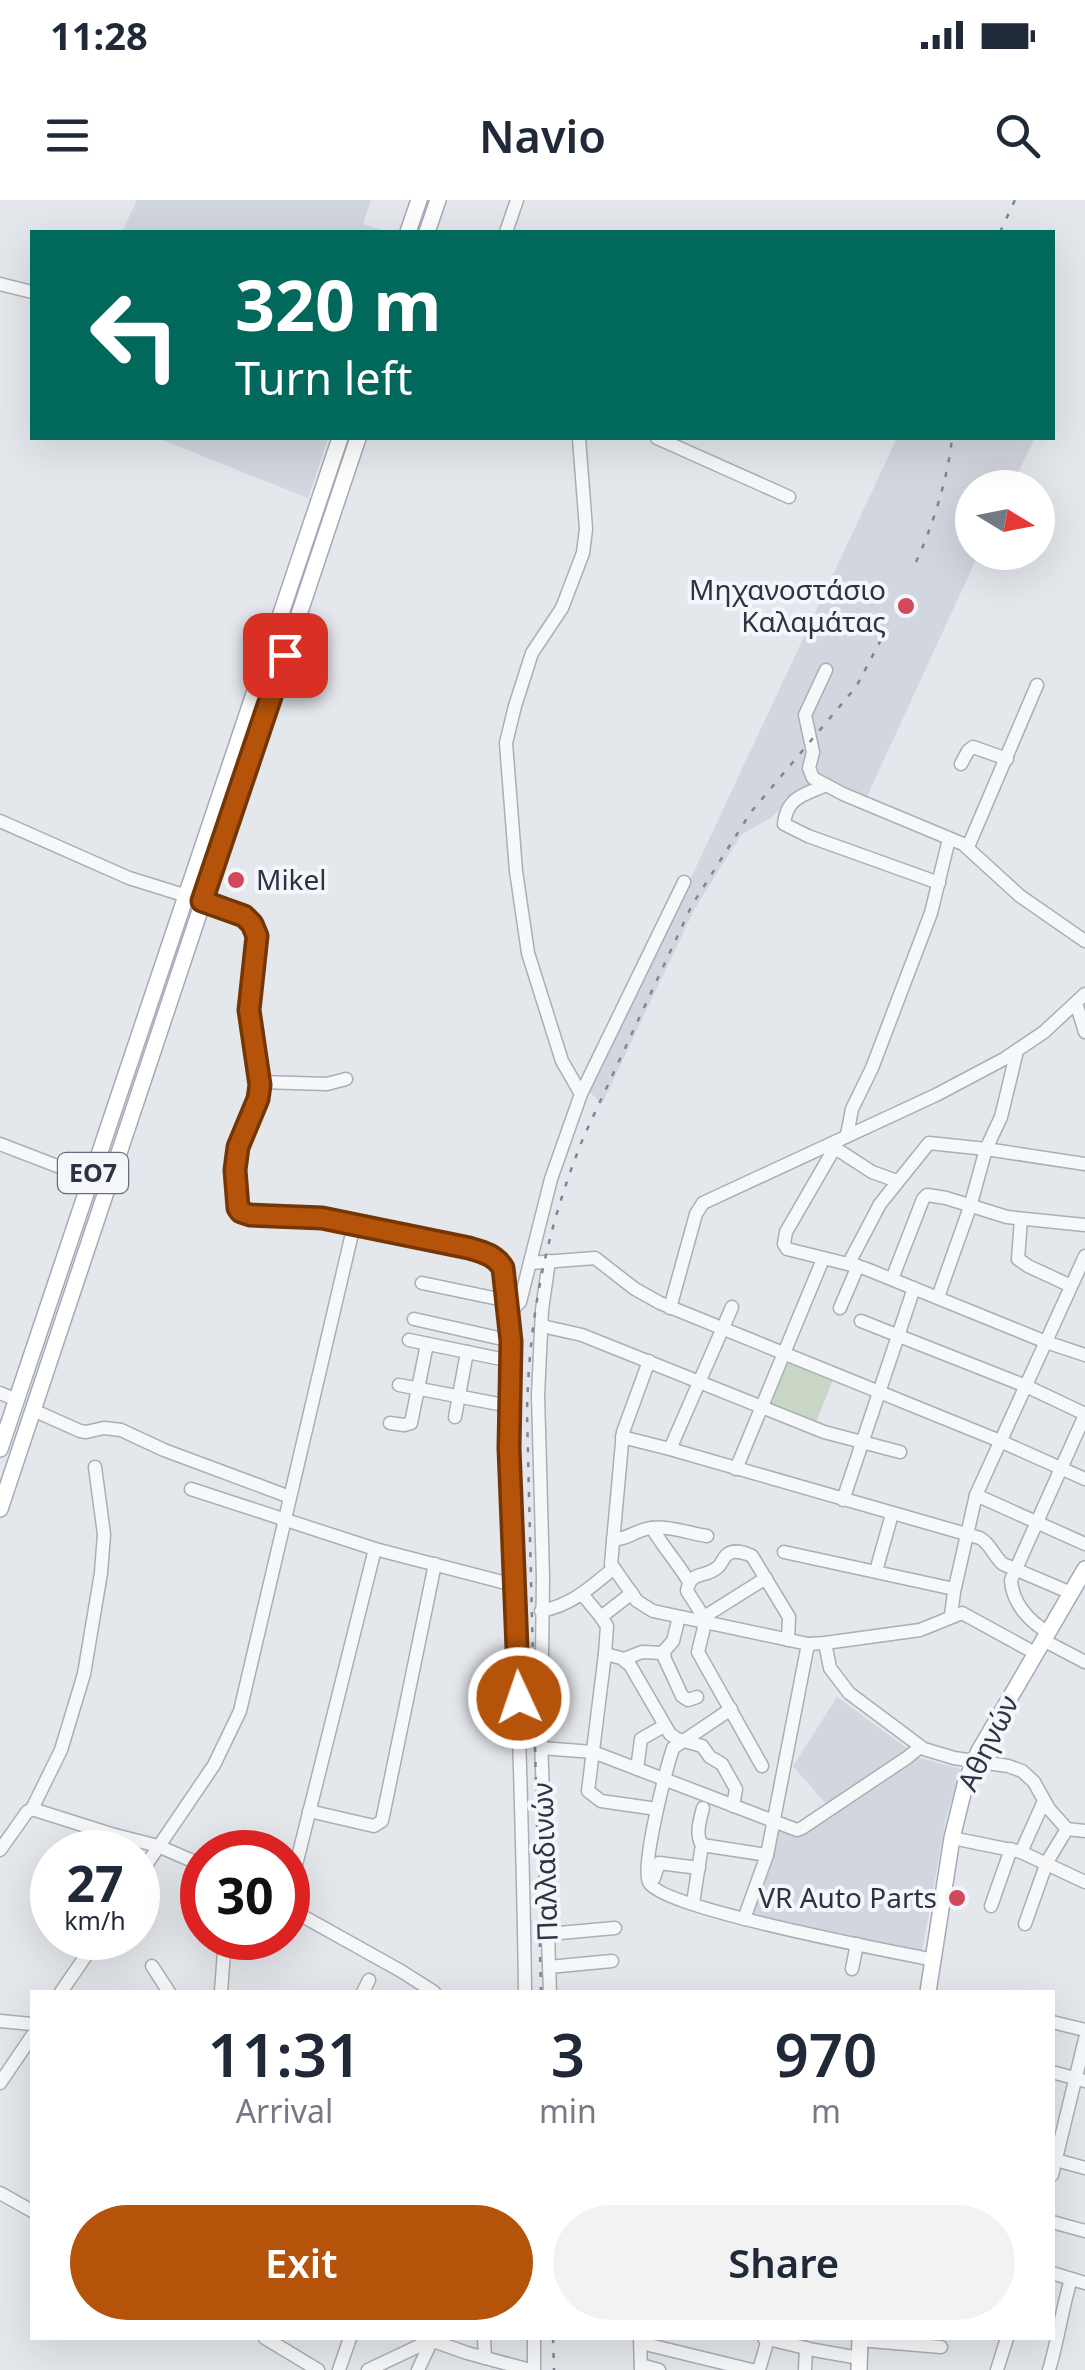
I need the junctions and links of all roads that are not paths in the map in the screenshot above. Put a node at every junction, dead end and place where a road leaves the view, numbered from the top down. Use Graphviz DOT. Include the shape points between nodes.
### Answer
graph roads {
  1 [pos="419,200"];
  2 [pos="438,200"];
  3 [pos="517,200"];
  4 [pos="409,230"];
  5 [pos="428,230"];
  6 [pos="507,230"];
  7 [pos="0,284"];
  8 [pos="30,292"];
  9 [pos="339,440"];
  10 [pos="357,440"];
  11 [pos="579,440"];
  12 [pos="661,440"];
  13 [pos="789,497"];
  14 [pos="826,670"];
  15 [pos="1038,685"];
  16 [pos="1007,759"];
  17 [pos="962,764"];
  18 [pos="826,786"];
  19 [pos="0,821"];
  20 [pos="949,839"];
  21 [pos="968,848"];
  22 [pos="684,882"];
  23 [pos="940,882"];
  24 [pos="194,899"];
  25 [pos="1085,941"];
  26 [pos="1081,998"];
  27 [pos="1085,1032"];
  28 [pos="1017,1051"];
  29 [pos="346,1079"];
  30 [pos="260,1082"];
  31 [pos="580,1094"];
  32 [pos="847,1135"];
  33 [pos="0,1144"];
  34 [pos="832,1146"];
  35 [pos="986,1149"];
  36 [pos="1085,1164"];
  37 [pos="91,1179"];
  38 [pos="897,1181"];
  39 [pos="970,1206"];
  40 [pos="1021,1219"];
  41 [pos="354,1225"];
  42 [pos="1085,1225"];
  43 [pos="823,1259"];
  44 [pos="1084,1260"];
  45 [pos="550,1261"];
  46 [pos="530,1263"];
  47 [pos="854,1265"];
  48 [pos="892,1279"];
  49 [pos="422,1283"];
  50 [pos="1071,1286"];
  51 [pos="914,1288"];
  52 [pos="938,1298"];
  53 [pos="509,1307"];
  54 [pos="732,1307"];
  55 [pos="670,1308"];
  56 [pos="840,1308"];
  57 [pos="414,1319"];
  58 [pos="862,1321"];
  59 [pos="542,1326"];
  60 [pos="723,1329"];
  61 [pos="898,1335"];
  62 [pos="409,1340"];
  63 [pos="511,1341"];
  64 [pos="1046,1342"];
  65 [pos="427,1344"];
  66 [pos="466,1352"];
  67 [pos="784,1353"];
  68 [pos="1085,1355"];
  69 [pos="511,1361"];
  70 [pos="649,1361"];
  71 [pos="700,1382"];
  72 [pos="399,1385"];
  73 [pos="1026,1386"];
  74 [pos="418,1388"];
  75 [pos="878,1391"];
  76 [pos="0,1393"];
  77 [pos="459,1396"];
  78 [pos="16,1400"];
  79 [pos="510,1406"];
  80 [pos="762,1406"];
  81 [pos="33,1410"];
  82 [pos="1085,1415"];
  83 [pos="455,1418"];
  84 [pos="390,1422"];
  85 [pos="622,1437"];
  86 [pos="862,1440"];
  87 [pos="1000,1441"];
  88 [pos="0,1449"];
  89 [pos="670,1449"];
  90 [pos="900,1452"];
  91 [pos="95,1467"];
  92 [pos="736,1468"];
  93 [pos="1061,1468"];
  94 [pos="1085,1479"];
  95 [pos="191,1489"];
  96 [pos="976,1495"];
  97 [pos="290,1497"];
  98 [pos="844,1500"];
  99 [pos="0,1509"];
  100 [pos="892,1514"];
  101 [pos="286,1520"];
  102 [pos="1038,1522"];
  103 [pos="652,1528"];
  104 [pos="967,1534"];
  105 [pos="707,1536"];
  106 [pos="613,1540"];
  107 [pos="1085,1544"];
  108 [pos="375,1549"];
  109 [pos="784,1552"];
  110 [pos="435,1564"];
  111 [pos="614,1568"];
  112 [pos="1016,1570"];
  113 [pos="1085,1570"];
  114 [pos="876,1571"];
  115 [pos="766,1578"];
  116 [pos="689,1582"];
  117 [pos="514,1585"];
  118 [pos="954,1588"];
  119 [pos="632,1593"];
  120 [pos="582,1594"];
  121 [pos="1071,1594"];
  122 [pos="541,1611"];
  123 [pos="951,1616"];
  124 [pos="601,1617"];
  125 [pos="679,1617"];
  126 [pos="704,1621"];
  127 [pos="788,1640"];
  128 [pos="1042,1642"];
  129 [pos="808,1644"];
  130 [pos="825,1644"];
  131 [pos="664,1653"];
  132 [pos="605,1654"];
  133 [pos="624,1660"];
  134 [pos="1085,1662"];
  135 [pos="698,1696"];
  136 [pos="599,1708"];
  137 [pos="731,1709"];
  138 [pos="614,1722"];
  139 [pos="664,1726"];
  140 [pos="683,1740"];
  141 [pos="920,1747"];
  142 [pos="541,1748"];
  143 [pos="593,1752"];
  144 [pos="762,1766"];
  145 [pos="637,1769"];
  146 [pos="664,1777"];
  147 [pos="1044,1801"];
  148 [pos="733,1806"];
  149 [pos="703,1808"];
  150 [pos="32,1809"];
  151 [pos="656,1809"];
  152 [pos="310,1810"];
  153 [pos="774,1822"];
  154 [pos="1067,1829"];
  155 [pos="98,1830"];
  156 [pos="305,1830"];
  157 [pos="1085,1831"];
  158 [pos="952,1838"];
  159 [pos="2,1842"];
  160 [pos="160,1843"];
  161 [pos="702,1846"];
  162 [pos="1016,1851"];
  163 [pos="767,1855"];
  164 [pos="1047,1862"];
  165 [pos="698,1868"];
  166 [pos="654,1878"];
  167 [pos="1085,1882"];
  168 [pos="693,1903"];
  169 [pos="991,1906"];
  170 [pos="744,1919"];
  171 [pos="310,1922"];
  172 [pos="1024,1924"];
  173 [pos="615,1928"];
  174 [pos="548,1934"];
  175 [pos="857,1944"];
  176 [pos="83,1960"];
  177 [pos="223,1960"];
  178 [pos="934,1960"];
  179 [pos="612,1961"];
  180 [pos="152,1966"];
  181 [pos="549,1967"];
  182 [pos="852,1969"];
  183 [pos="62,1990"];
  184 [pos="168,1990"];
  185 [pos="221,1990"];
  186 [pos="431,1990"];
  187 [pos="524,1990"];
  188 [pos="550,1990"];
  189 [pos="931,1990"];
  190 [pos="0,2022"];
  191 [pos="1055,2023"];
  192 [pos="30,2024"];
  193 [pos="1085,2030"];
  194 [pos="1085,2038"];
  195 [pos="30,2039"];
  196 [pos="1055,2073"];
  197 [pos="1080,2079"];
  198 [pos="0,2083"];
  199 [pos="1055,2160"];
  200 [pos="1085,2168"];
  201 [pos="0,2193"];
  202 [pos="30,2209"];
  203 [pos="1055,2223"];
  204 [pos="1085,2231"];
  205 [pos="1078,2281"];
  206 [pos="268,2340"];
  207 [pos="349,2340"];
  208 [pos="432,2340"];
  209 [pos="484,2340"];
  210 [pos="534,2340"];
  211 [pos="640,2340"];
  212 [pos="765,2340"];
  213 [pos="774,2340"];
  214 [pos="870,2340"];
  215 [pos="1006,2340"];
  216 [pos="940,2347"];
  217 [pos="806,2348"];
  218 [pos="485,2358"];
  219 [pos="859,2364"];
  220 [pos="641,2368"];
  221 [pos="318,2370"];
  222 [pos="339,2370"];
  223 [pos="368,2370"];
  224 [pos="418,2370"];
  225 [pos="532,2370"];
  226 [pos="659,2370"];
  227 [pos="755,2370"];
  228 [pos="805,2370"];
  229 [pos="996,2370"];
  230 [pos="1049,2370"];
  1 -- 4 [label="main road"];
  2 -- 5 [label="main road"];
  3 -- 6 [label="street"];
  7 -- 8 [label="street"];
  9 -- 24 [label="main road, ΕΟ7"];
  10 -- 24 [label="main road, ΕΟ7"];
  11 -- 31 [label="street" via="583,554 562,608 532,653 506,743 528,953 562,1061"];
  12 -- 13 [label="street"];
  14 -- 18 [label="street" via="805,715 814,752 811,774"];
  15 -- 16 [label="street"];
  16 -- 17 [label="street" via="974,748"];
  16 -- 21 [label="street"];
  18 -- 20 [label="street"];
  18 -- 23 [label="street" via="798,797 784,824"];
  19 -- 24 [label="street"];
  20 -- 21 [label="street"];
  20 -- 23 [label="street"];
  21 -- 25 [label="street"];
  22 -- 31 [label="street"];
  23 -- 32 [label="street"];
  24 -- 30 [label="street" via="244,916 256,932 249,1010"];
  24 -- 37 [label="main road, ΕΟ7"];
  24 -- 81 [label="main road, ΕΟ7"];
  26 -- 27 [label="street"];
  26 -- 28 [label="street"];
  28 -- 32 [label="street"];
  28 -- 35 [label="street"];
  29 -- 30 [label="street"];
  30 -- 41 [label="street" via="238,1147 238,1208 250,1215"];
  31 -- 46 [label="street"];
  32 -- 34 [label="street"];
  33 -- 37 [label="street"];
  34 -- 38 [label="street"];
  34 -- 43 [label="street" via="784,1238 789,1251"];
  34 -- 55 [label="street" via="700,1205"];
  35 -- 36 [label="street"];
  35 -- 38 [label="street" via="929,1143"];
  35 -- 39 [label="street"];
  37 -- 78 [label="main road, ΕΟ7"];
  38 -- 47 [label="street"];
  39 -- 40 [label="street"];
  39 -- 48 [label="street" via="924,1196"];
  39 -- 52 [label="street"];
  40 -- 42 [label="street"];
  40 -- 50 [label="street" via="1018,1258"];
  41 -- 53 [label="street" via="486,1253 503,1268"];
  41 -- 97 [label="street"];
  43 -- 47 [label="street"];
  43 -- 67 [label="street"];
  44 -- 50 [label="street"];
  45 -- 46 [label="street"];
  45 -- 55 [label="street" via="595,1258"];
  45 -- 59 [label="street, Παλλαδινών"];
  46 -- 53 [label="street" via="520,1302"];
  47 -- 48 [label="street"];
  47 -- 56 [label="street"];
  48 -- 51 [label="street"];
  49 -- 53 [label="street"];
  50 -- 64 [label="street"];
  51 -- 52 [label="street"];
  51 -- 61 [label="street"];
  52 -- 64 [label="street"];
  53 -- 63 [label="street"];
  54 -- 60 [label="street"];
  55 -- 60 [label="street"];
  57 -- 63 [label="street"];
  58 -- 61 [label="street"];
  59 -- 70 [label="street"];
  59 -- 122 [label="street, Παλλαδινών"];
  60 -- 67 [label="street"];
  60 -- 71 [label="street"];
  61 -- 73 [label="street"];
  61 -- 75 [label="street"];
  62 -- 65 [label="street"];
  63 -- 69 [label="street"];
  64 -- 68 [label="street"];
  64 -- 73 [label="street"];
  65 -- 66 [label="street"];
  65 -- 74 [label="street"];
  66 -- 69 [label="street"];
  66 -- 77 [label="street"];
  67 -- 75 [label="street"];
  67 -- 80 [label="street"];
  69 -- 79 [label="street"];
  70 -- 71 [label="street"];
  70 -- 85 [label="street"];
  71 -- 80 [label="street"];
  71 -- 89 [label="street"];
  72 -- 74 [label="street"];
  73 -- 82 [label="street"];
  73 -- 87 [label="street"];
  74 -- 77 [label="street"];
  74 -- 84 [label="street" via="411,1423"];
  75 -- 86 [label="street"];
  75 -- 87 [label="street"];
  76 -- 78 [label="street"];
  77 -- 79 [label="street"];
  77 -- 83 [label="street"];
  78 -- 88 [label="main road, ΕΟ7"];
  79 -- 117 [label="street"];
  80 -- 86 [label="street"];
  80 -- 92 [label="street"];
  81 -- 97 [label="street" via="80,1431 121,1430"];
  81 -- 99 [label="main road, ΕΟ7"];
  82 -- 93 [label="street"];
  85 -- 89 [label="street"];
  85 -- 106 [label="street"];
  86 -- 90 [label="street"];
  86 -- 98 [label="street"];
  87 -- 93 [label="street"];
  87 -- 96 [label="street"];
  89 -- 92 [label="street"];
  91 -- 150 [label="street" via="104,1534 84,1674 61,1750"];
  92 -- 98 [label="street"];
  93 -- 94 [label="street"];
  93 -- 102 [label="street"];
  95 -- 101 [label="street"];
  96 -- 102 [label="street"];
  96 -- 104 [label="street"];
  97 -- 101 [label="street"];
  98 -- 100 [label="street"];
  100 -- 104 [label="street"];
  100 -- 114 [label="street"];
  101 -- 108 [label="street"];
  101 -- 160 [label="street" via="236,1722"];
  102 -- 107 [label="street"];
  102 -- 112 [label="street"];
  103 -- 105 [label="street"];
  103 -- 106 [label="street"];
  103 -- 116 [label="street"];
  104 -- 112 [label="street" via="984,1540 998,1560"];
  104 -- 118 [label="street"];
  106 -- 111 [label="street"];
  108 -- 110 [label="street"];
  108 -- 152 [label="street"];
  109 -- 114 [label="street"];
  110 -- 117 [label="street"];
  110 -- 152 [label="street" via="380,1824"];
  111 -- 119 [label="street"];
  111 -- 120 [label="street"];
  112 -- 121 [label="street"];
  112 -- 128 [label="street" via="1015,1599"];
  113 -- 121 [label="main road, Αθηνών"];
  114 -- 118 [label="street"];
  115 -- 116 [label="street" via="752,1556 734,1552"];
  115 -- 126 [label="street"];
  115 -- 127 [label="street" via="788,1617"];
  116 -- 126 [label="street" via="687,1591"];
  117 -- 187 [label="street"];
  118 -- 123 [label="street"];
  119 -- 124 [label="street"];
  119 -- 125 [label="street" via="653,1611"];
  120 -- 122 [label="street"];
  120 -- 124 [label="street"];
  121 -- 128 [label="main road, Αθηνών"];
  122 -- 142 [label="street, Παλλαδινών"];
  123 -- 128 [label="street" via="966,1614"];
  123 -- 130 [label="street" via="920,1630"];
  124 -- 132 [label="street"];
  125 -- 126 [label="street"];
  125 -- 131 [label="street"];
  126 -- 127 [label="street"];
  126 -- 137 [label="street" via="698,1654"];
  127 -- 129 [label="street"];
  128 -- 134 [label="street"];
  128 -- 158 [label="main road, Αθηνών, bridge" via="978,1750"];
  129 -- 130 [label="street"];
  129 -- 153 [label="street"];
  130 -- 141 [label="street" via="841,1685"];
  131 -- 133 [label="street"];
  131 -- 135 [label="street" via="682,1696"];
  132 -- 133 [label="street"];
  132 -- 136 [label="street"];
  133 -- 139 [label="street"];
  136 -- 138 [label="street"];
  136 -- 143 [label="street"];
  137 -- 140 [label="street"];
  137 -- 144 [label="street"];
  139 -- 140 [label="street"];
  139 -- 145 [label="street" via="640,1739"];
  140 -- 146 [label="street" via="673,1748"];
  140 -- 148 [label="street" via="722,1764 736,1789"];
  141 -- 147 [label="street" via="1019,1770"];
  141 -- 153 [label="street" via="802,1828"];
  142 -- 143 [label="street"];
  142 -- 174 [label="street, Παλλαδινών"];
  143 -- 145 [label="street"];
  143 -- 151 [label="street" via="592,1796"];
  145 -- 146 [label="street"];
  146 -- 148 [label="street"];
  146 -- 151 [label="street"];
  147 -- 154 [label="street"];
  147 -- 162 [label="street"];
  148 -- 153 [label="street"];
  149 -- 161 [label="street"];
  150 -- 155 [label="street"];
  150 -- 159 [label="street"];
  151 -- 168 [label="street" via="648,1881"];
  152 -- 156 [label="street"];
  153 -- 163 [label="street"];
  154 -- 157 [label="street"];
  154 -- 164 [label="street"];
  158 -- 162 [label="street"];
  158 -- 178 [label="main road, Αθηνών"];
  161 -- 163 [label="street"];
  161 -- 165 [label="street"];
  162 -- 164 [label="street"];
  162 -- 169 [label="street"];
  163 -- 170 [label="street"];
  164 -- 167 [label="street"];
  164 -- 172 [label="street"];
  165 -- 166 [label="street" via="659,1863"];
  165 -- 168 [label="street"];
  168 -- 170 [label="street"];
  170 -- 175 [label="street"];
  171 -- 186 [label="street"];
  173 -- 174 [label="street"];
  174 -- 181 [label="street, Παλλαδινών"];
  175 -- 178 [label="street"];
  175 -- 182 [label="street"];
  176 -- 183 [label="street"];
  177 -- 185 [label="street"];
  178 -- 189 [label="main road, Αθηνών"];
  179 -- 181 [label="street"];
  180 -- 184 [label="street"];
  181 -- 188 [label="street, Παλλαδινών"];
  190 -- 192 [label="street"];
  191 -- 193 [label="street"];
  194 -- 197 [label="street"];
  195 -- 198 [label="street"];
  196 -- 197 [label="street"];
  197 -- 199 [label="street"];
  199 -- 200 [label="street"];
  201 -- 202 [label="street"];
  203 -- 204 [label="street"];
  205 -- 230 [label="street" via="1063,2306"];
  206 -- 221 [label="street"];
  207 -- 222 [label="street"];
  208 -- 218 [label="street"];
  208 -- 223 [label="street"];
  208 -- 224 [label="street"];
  209 -- 218 [label="street"];
  210 -- 225 [label="street"];
  211 -- 220 [label="street"];
  211 -- 227 [label="street"];
  212 -- 227 [label="street"];
  213 -- 217 [label="street"];
  214 -- 216 [label="street"];
  215 -- 229 [label="street"];
  217 -- 219 [label="street"];
  217 -- 228 [label="street"];
  218 -- 225 [label="street"];
  220 -- 226 [label="street"];
}
